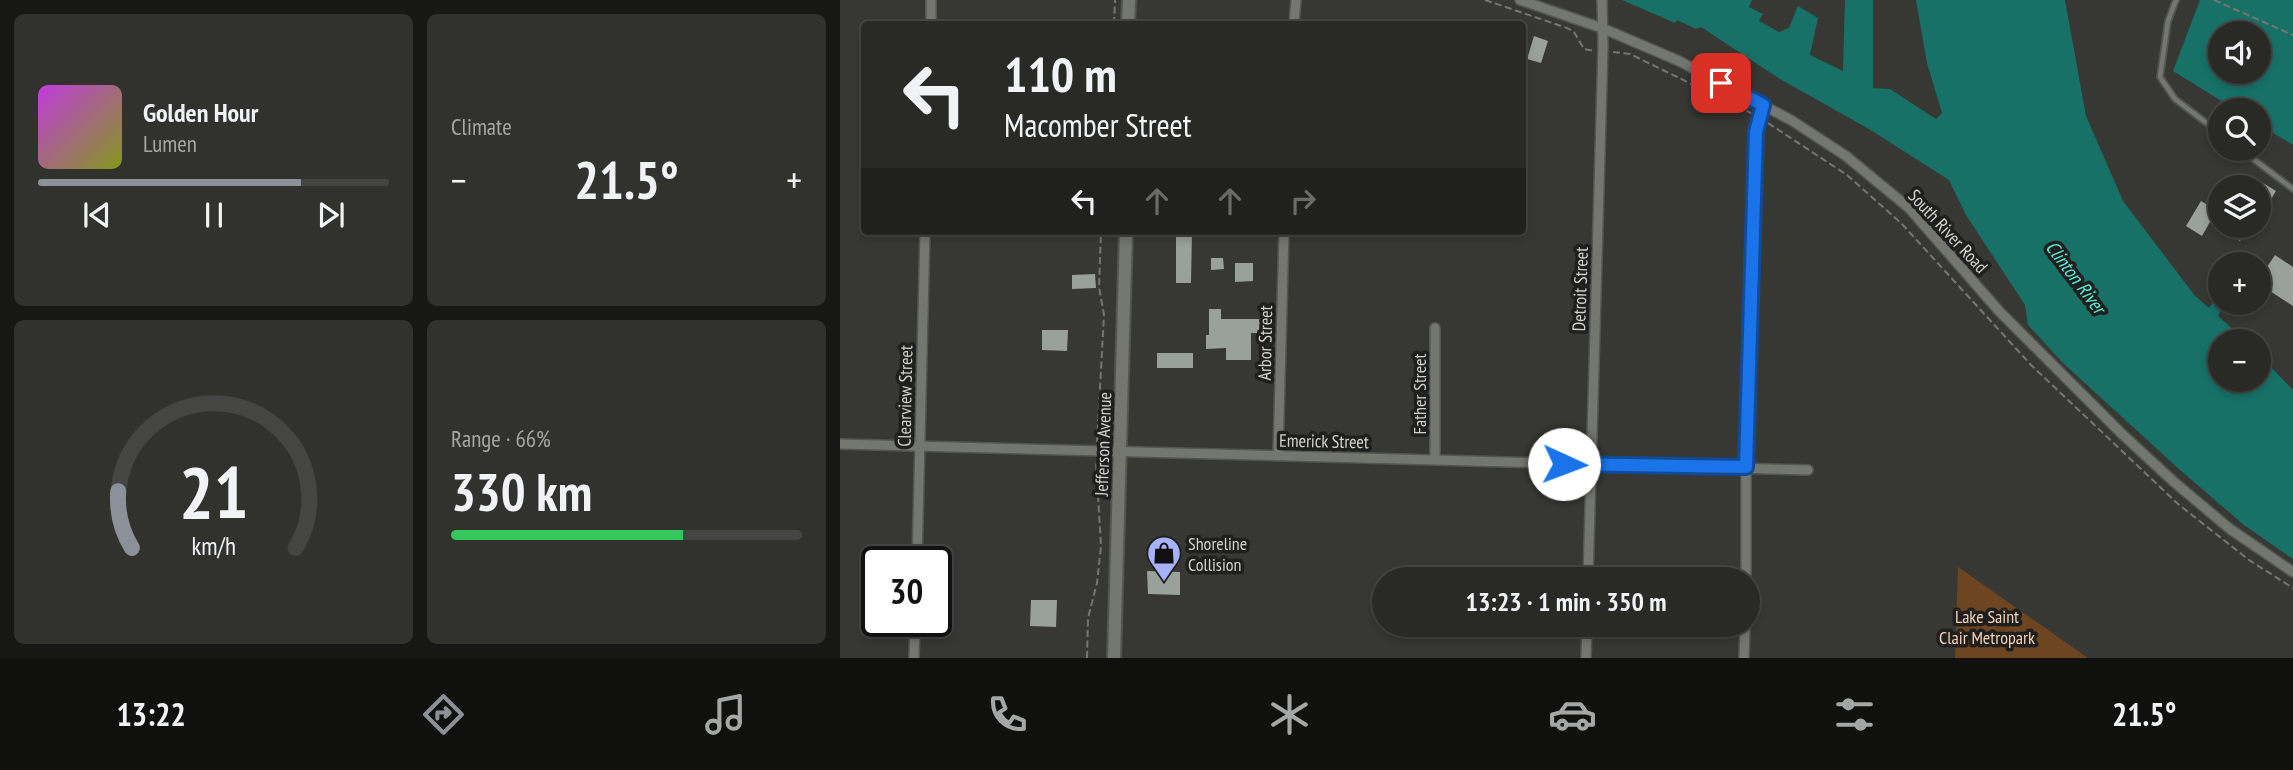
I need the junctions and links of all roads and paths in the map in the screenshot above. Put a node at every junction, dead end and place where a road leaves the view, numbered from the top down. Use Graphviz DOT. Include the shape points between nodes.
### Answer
graph roads {
  1 [pos="931,0"];
  2 [pos="1115,0"];
  3 [pos="1129,0"];
  4 [pos="1296,0"];
  5 [pos="1485,0"];
  6 [pos="1520,0"];
  7 [pos="1602,0"];
  8 [pos="2176,0"];
  9 [pos="2214,0"];
  10 [pos="931,21"];
  11 [pos="1114,21"];
  12 [pos="1128,21"];
  13 [pos="1294,21"];
  14 [pos="1602,29"];
  15 [pos="2293,35"];
  16 [pos="1603,52"];
  17 [pos="1763,105"];
  18 [pos="1760,118"];
  19 [pos="2208,124"];
  20 [pos="2256,161"];
  21 [pos="2293,189"];
  22 [pos="925,235"];
  23 [pos="1101,235"];
  24 [pos="1126,235"];
  25 [pos="1284,235"];
  26 [pos="1435,328"];
  27 [pos="840,444"];
  28 [pos="1097,444"];
  29 [pos="920,445"];
  30 [pos="1120,452"];
  31 [pos="1278,455"];
  32 [pos="1096,456"];
  33 [pos="1434,459"];
  34 [pos="1590,465"];
  35 [pos="1746,467"];
  36 [pos="1808,470"];
  37 [pos="917,546"];
  38 [pos="1588,567"];
  39 [pos="1746,567"];
  40 [pos="2293,572"];
  41 [pos="2293,589"];
  42 [pos="915,637"];
  43 [pos="1587,637"];
  44 [pos="1745,637"];
  45 [pos="914,658"];
  46 [pos="1087,658"];
  47 [pos="1114,658"];
  48 [pos="1586,658"];
  49 [pos="1744,658"];
  1 -- 10 [label="street"];
  2 -- 11 [label="path"];
  3 -- 12 [label="street"];
  4 -- 13 [label="street"];
  5 -- 16 [label="path" via="1567,28 1584,49"];
  6 -- 14 [label="street, South River Road"];
  7 -- 14 [label="street, Detroit Street"];
  8 -- 19 [label="lane" via="2168,21 2160,77 2175,99"];
  9 -- 15 [label="path"];
  14 -- 16 [label="street, Detroit Street"];
  14 -- 17 [label="street, South River Road" via="1679,61"];
  16 -- 18 [label="path" via="1630,54"];
  16 -- 34 [label="street, Detroit Street"];
  17 -- 18 [label="street"];
  17 -- 40 [label="street, South River Road" via="1829,144 1909,208 1999,311 2120,433 2230,529"];
  18 -- 35 [label="street"];
  18 -- 41 [label="path" via="1847,174 1902,224 2031,365 2178,504"];
  20 -- 21 [label="lane"];
  22 -- 29 [label="street, Clearview Street"];
  23 -- 28 [label="path" via="1099,287 1104,315"];
  24 -- 30 [label="street, Jefferson Avenue"];
  25 -- 31 [label="street, Arbor Street"];
  26 -- 33 [label="street, Father Street"];
  27 -- 29 [label="street, Emerick Street"];
  29 -- 30 [label="street, Emerick Street"];
  29 -- 37 [label="street, Clearview Street"];
  30 -- 31 [label="street, Emerick Street"];
  30 -- 47 [label="street, Jefferson Avenue"];
  31 -- 33 [label="street, Emerick Street"];
  32 -- 46 [label="path" via="1101,545 1088,618"];
  33 -- 34 [label="street, Emerick Street"];
  34 -- 35 [label="street, Emerick Street"];
  34 -- 38 [label="street, Detroit Street"];
  35 -- 36 [label="street, Emerick Street"];
  35 -- 39 [label="street"];
  42 -- 45 [label="street"];
  43 -- 48 [label="street"];
  44 -- 49 [label="street"];
}
